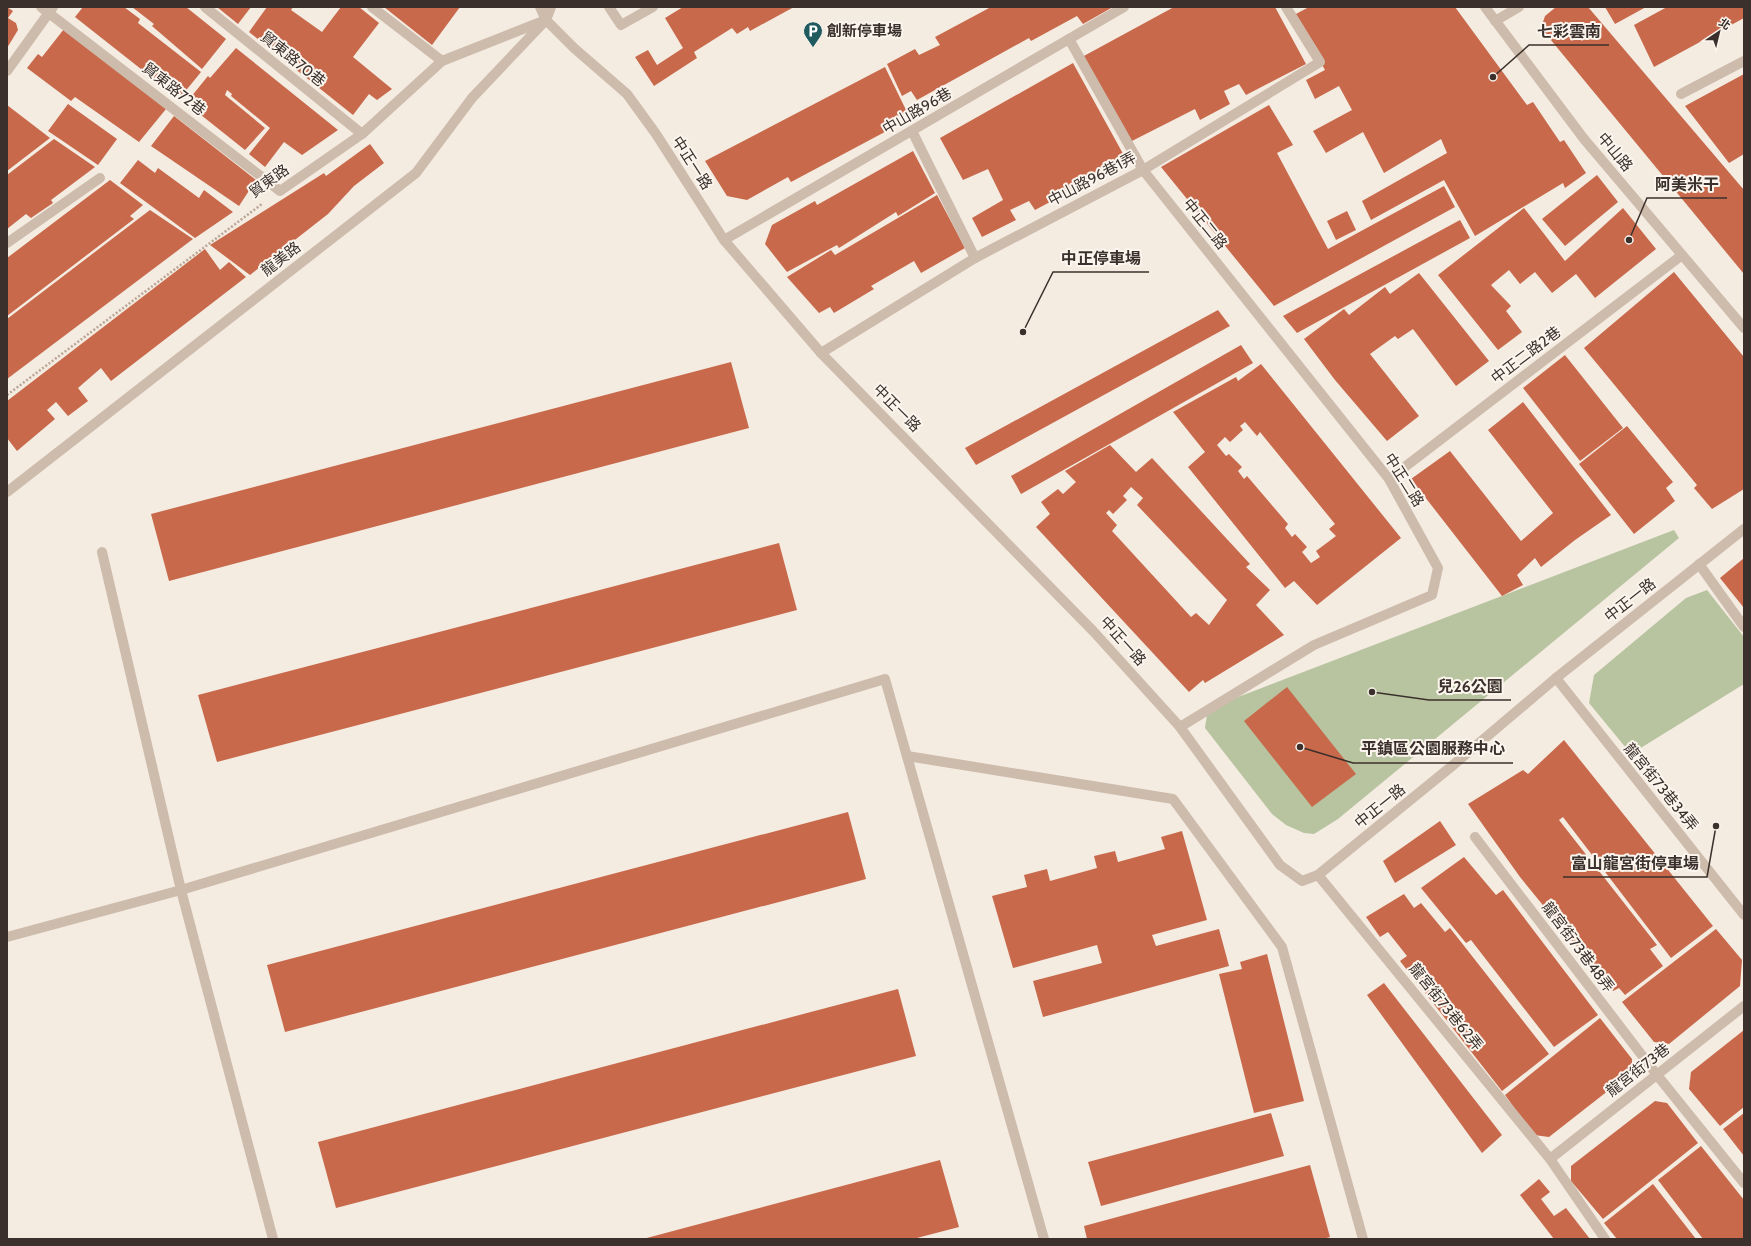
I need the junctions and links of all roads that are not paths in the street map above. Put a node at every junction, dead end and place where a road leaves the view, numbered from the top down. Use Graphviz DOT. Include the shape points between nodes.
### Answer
graph roads {
  1 [pos="205,7"];
  2 [pos="372,7"];
  3 [pos="540,7"];
  4 [pos="551,7"];
  5 [pos="610,7"];
  6 [pos="653,7"];
  7 [pos="1124,7"];
  8 [pos="1286,7"];
  9 [pos="1486,7"];
  10 [pos="1519,7"];
  11 [pos="48,9"];
  12 [pos="546,20"];
  13 [pos="1495,21"];
  14 [pos="1069,39"];
  15 [pos="442,61"];
  16 [pos="1744,61"];
  17 [pos="7,71"];
  18 [pos="1681,94"];
  19 [pos="912,132"];
  20 [pos="362,134"];
  21 [pos="1143,170"];
  22 [pos="100,178"];
  23 [pos="280,190"];
  24 [pos="724,240"];
  25 [pos="7,243"];
  26 [pos="1682,255"];
  27 [pos="975,258"];
  28 [pos="1744,328"];
  29 [pos="821,353"];
  30 [pos="1389,479"];
  31 [pos="7,492"];
  32 [pos="1744,529"];
  33 [pos="102,552"];
  34 [pos="1699,564"];
  35 [pos="1744,627"];
  36 [pos="1556,678"];
  37 [pos="1180,728"];
  38 [pos="907,756"];
  39 [pos="1475,837"];
  40 [pos="1318,875"];
  41 [pos="181,890"];
  42 [pos="1744,915"];
  43 [pos="7,937"];
  44 [pos="1744,1006"];
  45 [pos="1657,1075"];
  46 [pos="1550,1159"];
  47 [pos="1744,1183"];
  48 [pos="273,1239"];
  49 [pos="1044,1239"];
  50 [pos="1363,1239"];
  51 [pos="1605,1239"];
  1 -- 20 [label="street, 貿東路70巷"];
  2 -- 15 [label="street"];
  3 -- 12 [label="street, 中正一路"];
  4 -- 12 [label="street"];
  5 -- 6 [label="street" via="621,25"];
  7 -- 14 [label="street, 中山路96巷"];
  8 -- 21 [label="street, 中山路96巷1弄" via="1320,62"];
  9 -- 13 [label="street, 中山路"];
  10 -- 13 [label="street"];
  11 -- 17 [label="street"];
  11 -- 23 [label="street, 貿東路72巷"];
  12 -- 15 [label="street, 貿東路"];
  12 -- 24 [label="street, 中正一路" via="627,94 656,134"];
  12 -- 31 [label="street, 龍美路" via="472,98 416,173"];
  13 -- 26 [label="street, 中山路" via="1584,139"];
  14 -- 19 [label="street, 中山路96巷"];
  14 -- 21 [label="street, 中正二路"];
  15 -- 20 [label="street, 貿東路"];
  16 -- 18 [label="street"];
  19 -- 24 [label="street, 中山路96巷"];
  19 -- 27 [label="street"];
  20 -- 23 [label="street, 貿東路"];
  21 -- 27 [label="street, 中山路96巷1弄"];
  21 -- 30 [label="street, 中正二路"];
  22 -- 25 [label="street"];
  24 -- 29 [label="street, 中正一路"];
  26 -- 28 [label="street, 中山路"];
  26 -- 30 [label="street, 中正二路2巷"];
  27 -- 29 [label="street, 中山路96巷1弄"];
  29 -- 37 [label="street, 中正一路" via="1094,632"];
  30 -- 37 [label="street, 中正二路" via="1438,568 1432,595 1314,645"];
  32 -- 34 [label="street, 中正一路"];
  33 -- 41 [label="street"];
  34 -- 35 [label="street"];
  34 -- 36 [label="street, 中正一路"];
  36 -- 40 [label="street, 中正一路"];
  36 -- 42 [label="street, 龍宮街73巷34弄"];
  37 -- 40 [label="street, 中正一路" via="1280,865 1302,881"];
  38 -- 41 [label="street" via="885,679"];
  38 -- 49 [label="street"];
  38 -- 50 [label="street" via="1173,799 1282,946"];
  39 -- 45 [label="street, 龍宮街73巷48弄"];
  40 -- 46 [label="street, 龍宮街73巷62弄"];
  41 -- 43 [label="street"];
  41 -- 48 [label="street"];
  44 -- 45 [label="street, 龍宮街73巷"];
  45 -- 46 [label="street, 龍宮街73巷"];
  45 -- 47 [label="street, 龍宮街73巷48弄"];
  46 -- 51 [label="street, 龍宮街73巷62弄"];
}
